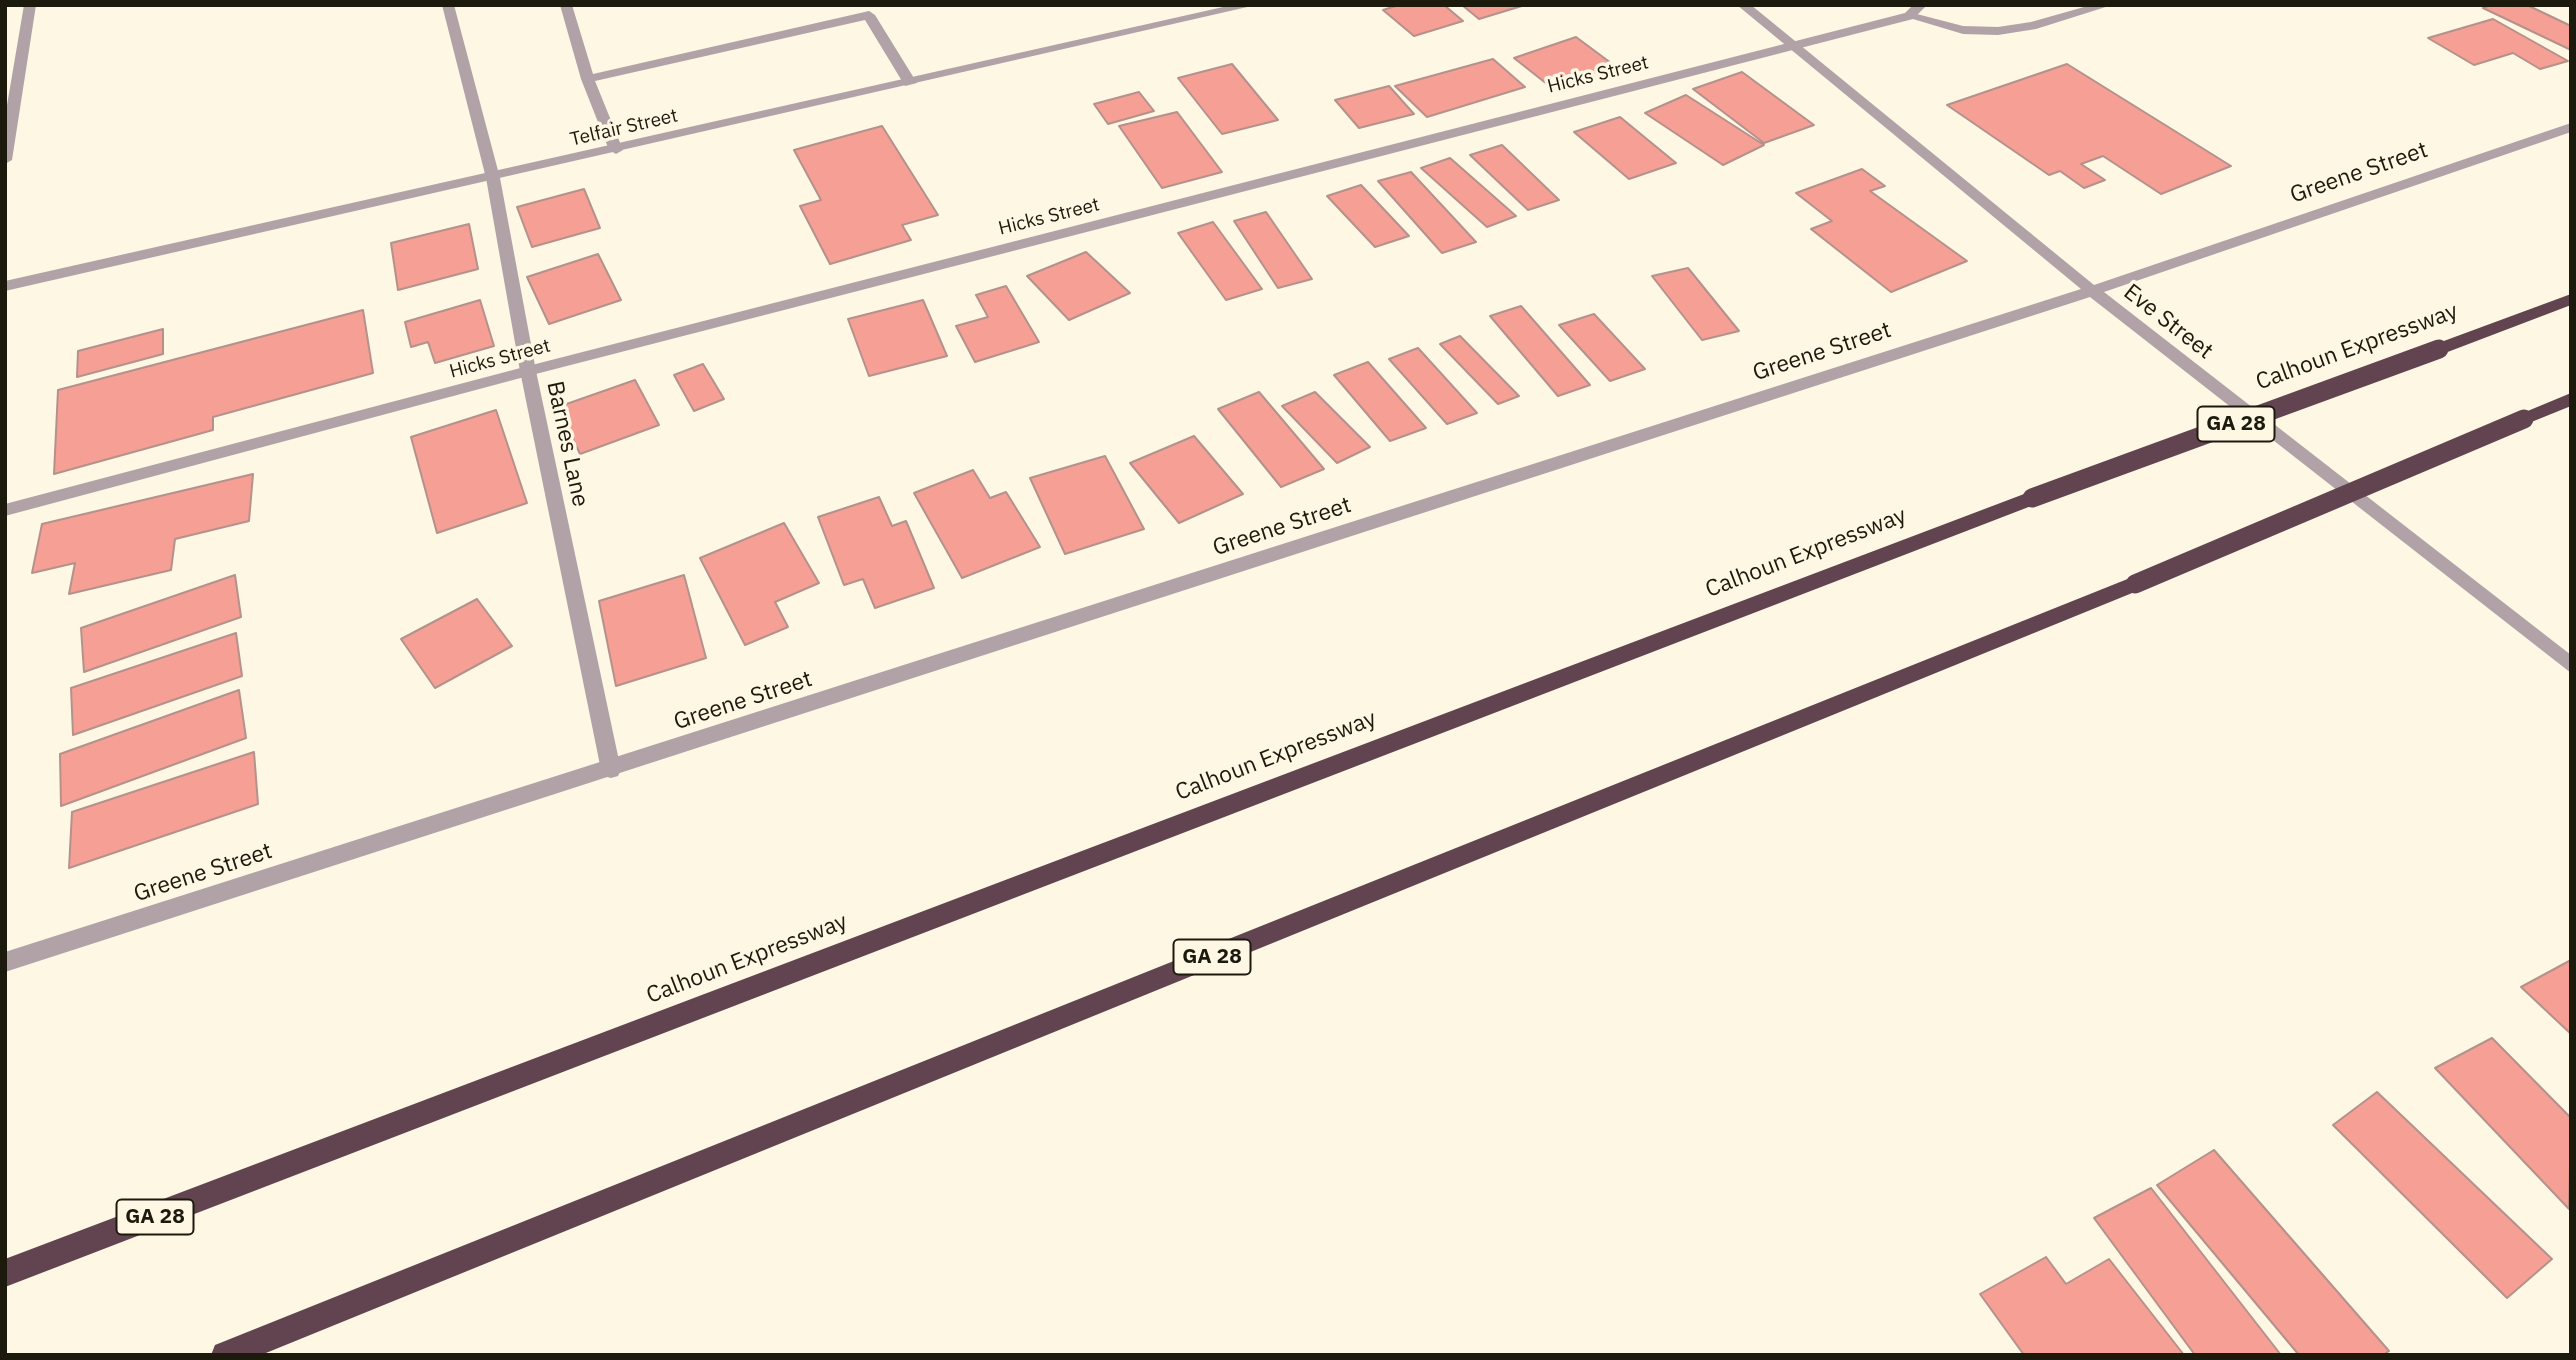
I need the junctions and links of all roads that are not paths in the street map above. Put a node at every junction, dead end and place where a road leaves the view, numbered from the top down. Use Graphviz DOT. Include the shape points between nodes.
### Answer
graph roads {
  1 [pos="30,5"];
  2 [pos="448,5"];
  3 [pos="566,5"];
  4 [pos="1250,5"];
  5 [pos="1743,5"];
  6 [pos="1921,5"];
  7 [pos="2106,5"];
  8 [pos="1909,16"];
  9 [pos="1793,45"];
  10 [pos="588,79"];
  11 [pos="910,83"];
  12 [pos="2571,127"];
  13 [pos="616,150"];
  14 [pos="5,160"];
  15 [pos="493,178"];
  16 [pos="5,286"];
  17 [pos="2091,291"];
  18 [pos="2571,299"];
  19 [pos="528,371"];
  20 [pos="2571,399"];
  21 [pos="5,510"];
  22 [pos="2571,666"];
  23 [pos="611,769"];
  24 [pos="5,962"];
  25 [pos="5,1273"];
  26 [pos="225,1355"];
  1 -- 14 [label="street"];
  2 -- 15 [label="street, Barnes Lane"];
  3 -- 10 [label="street"];
  4 -- 11 [label="street, Telfair Street"];
  5 -- 9 [label="street, Eve Street"];
  6 -- 8 [label="street"];
  7 -- 8 [label="street, Hicks Street" via="1998,31 1962,30"];
  8 -- 9 [label="street, Hicks Street"];
  9 -- 17 [label="street, Eve Street"];
  9 -- 19 [label="street, Hicks Street"];
  10 -- 11 [label="street" via="869,15"];
  10 -- 13 [label="street"];
  11 -- 13 [label="street, Telfair Street"];
  12 -- 17 [label="street, Greene Street"];
  13 -- 15 [label="street, Telfair Street"];
  15 -- 16 [label="street, Telfair Street"];
  15 -- 19 [label="street, Barnes Lane"];
  17 -- 22 [label="street, Eve Street"];
  17 -- 23 [label="street, Greene Street"];
  18 -- 25 [label="highway, Calhoun Expressway / GA 28, bridge" via="2032,499"];
  19 -- 21 [label="street, Hicks Street"];
  19 -- 23 [label="street, Barnes Lane"];
  20 -- 26 [label="highway, GA 28, bridge" via="2135,584"];
  23 -- 24 [label="street, Greene Street"];
}
